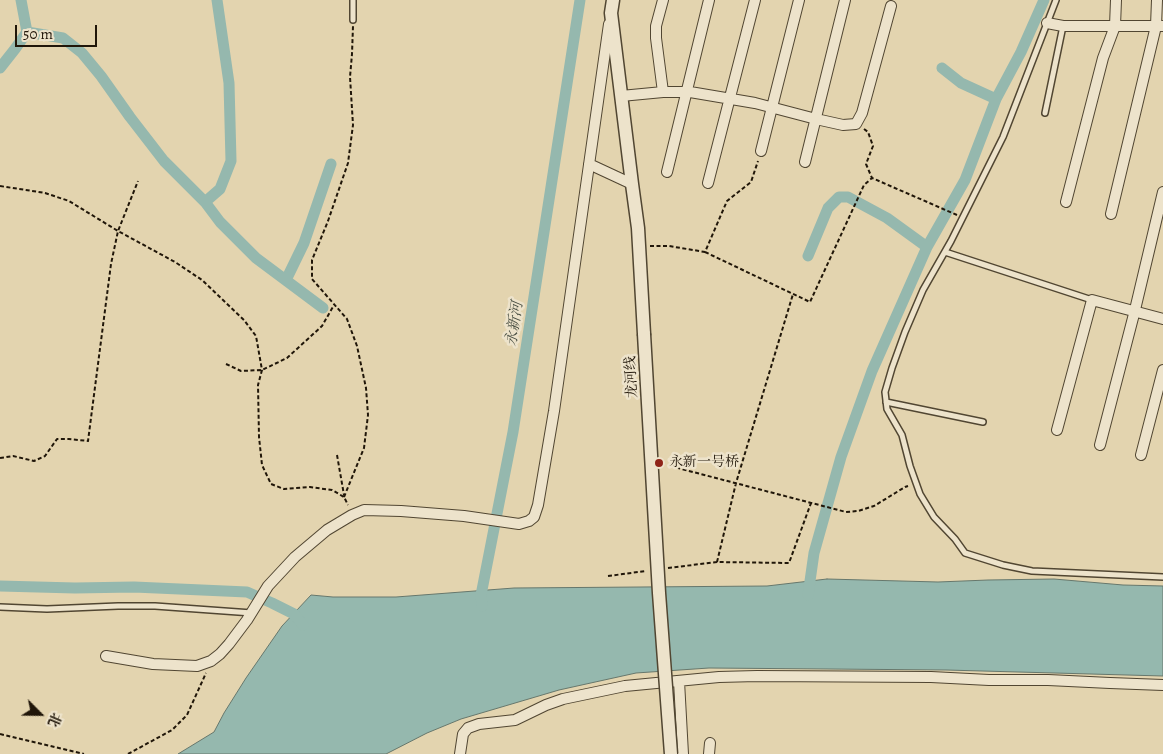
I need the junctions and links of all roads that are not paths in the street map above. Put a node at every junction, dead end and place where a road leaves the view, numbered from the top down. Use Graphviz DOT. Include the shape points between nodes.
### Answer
graph roads {
  1 [pos="353,0"];
  2 [pos="663,0"];
  3 [pos="709,0"];
  4 [pos="755,0"];
  5 [pos="799,0"];
  6 [pos="845,0"];
  7 [pos="1056,0"];
  8 [pos="1116,0"];
  9 [pos="1157,0"];
  10 [pos="612,6"];
  11 [pos="891,6"];
  12 [pos="353,20"];
  13 [pos="1047,23"];
  14 [pos="1063,26"];
  15 [pos="1114,26"];
  16 [pos="1160,26"];
  17 [pos="663,92"];
  18 [pos="687,92"];
  19 [pos="621,96"];
  20 [pos="729,98"];
  21 [pos="772,108"];
  22 [pos="1045,113"];
  23 [pos="816,119"];
  24 [pos="761,151"];
  25 [pos="805,162"];
  26 [pos="589,164"];
  27 [pos="667,172"];
  28 [pos="708,183"];
  29 [pos="632,184"];
  30 [pos="1163,192"];
  31 [pos="1066,202"];
  32 [pos="1111,214"];
  33 [pos="945,252"];
  34 [pos="1092,300"];
  35 [pos="1134,311"];
  36 [pos="1163,319"];
  37 [pos="1163,370"];
  38 [pos="886,402"];
  39 [pos="982,422"];
  40 [pos="1058,430"];
  41 [pos="1100,444"];
  42 [pos="1141,455"];
  43 [pos="1163,577"];
  44 [pos="0,607"];
  45 [pos="254,611"];
  46 [pos="106,656"];
  47 [pos="679,681"];
  48 [pos="1163,685"];
  49 [pos="710,743"];
  50 [pos="460,754"];
  51 [pos="671,754"];
  52 [pos="683,754"];
  53 [pos="709,754"];
  1 -- 12 [label="lane"];
  2 -- 17 [label="street" via="656,26"];
  3 -- 18 [label="street"];
  4 -- 20 [label="street"];
  5 -- 21 [label="street"];
  6 -- 23 [label="street"];
  7 -- 13 [label="lane"];
  8 -- 15 [label="street"];
  9 -- 16 [label="street"];
  10 -- 19 [label="street, 龙河线"];
  10 -- 26 [label="street"];
  11 -- 23 [label="street" via="862,113 856,124 843,125"];
  13 -- 14 [label="street"];
  13 -- 33 [label="lane" via="1003,137"];
  14 -- 15 [label="street"];
  14 -- 22 [label="lane"];
  15 -- 16 [label="street"];
  15 -- 31 [label="street"];
  16 -- 32 [label="street"];
  17 -- 18 [label="street"];
  17 -- 19 [label="street"];
  18 -- 20 [label="street"];
  18 -- 27 [label="street"];
  19 -- 29 [label="street, 龙河线"];
  20 -- 21 [label="street"];
  20 -- 28 [label="street"];
  21 -- 23 [label="street"];
  21 -- 24 [label="street"];
  23 -- 25 [label="street"];
  26 -- 29 [label="street"];
  26 -- 45 [label="street" via="534,517 519,524 472,517 364,510 327,530 295,557 268,586"];
  29 -- 51 [label="street, 龙河线, bridge" via="640,246"];
  30 -- 35 [label="street"];
  33 -- 34 [label="lane"];
  33 -- 38 [label="lane" via="923,290 905,332 885,392"];
  34 -- 35 [label="street"];
  34 -- 40 [label="street"];
  35 -- 36 [label="street"];
  35 -- 41 [label="street"];
  37 -- 42 [label="street"];
  38 -- 39 [label="lane"];
  38 -- 43 [label="lane" via="902,435 920,494 934,517 965,553 1032,571"];
  44 -- 45 [label="lane" via="155,606"];
  45 -- 46 [label="street" via="220,654 197,666 153,664"];
  47 -- 48 [label="street" via="757,676 922,677"];
  47 -- 50 [label="street" via="609,689 563,699 515,720 478,724 462,734"];
  47 -- 52 [label="street"];
  49 -- 53 [label="street"];
}
